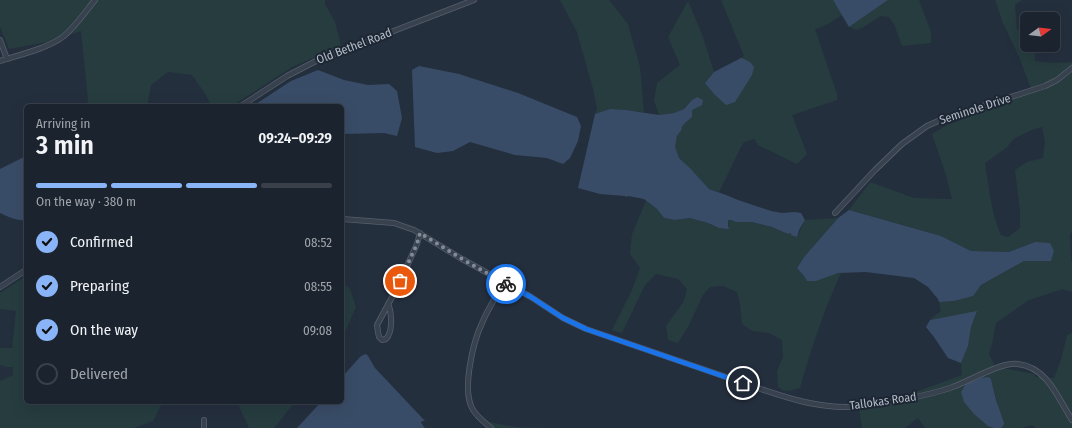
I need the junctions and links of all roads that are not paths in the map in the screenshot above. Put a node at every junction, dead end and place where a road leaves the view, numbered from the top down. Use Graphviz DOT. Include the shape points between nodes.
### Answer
graph roads {
  1 [pos="95,0"];
  2 [pos="474,0"];
  3 [pos="0,40"];
  4 [pos="7,59"];
  5 [pos="0,61"];
  6 [pos="1072,68"];
  7 [pos="244,104"];
  8 [pos="835,213"];
  9 [pos="344,219"];
  10 [pos="420,233"];
  11 [pos="24,271"];
  12 [pos="504,283"];
  13 [pos="0,287"];
  14 [pos="388,304"];
  15 [pos="204,420"];
  16 [pos="1072,420"];
  17 [pos="204,428"];
  18 [pos="490,428"];
  1 -- 4 [label="street" via="70,30 58,40"];
  2 -- 7 [label="street, Old Bethel Road" via="316,61 287,76"];
  3 -- 4 [label="street"];
  4 -- 5 [label="street"];
  6 -- 8 [label="street, Seminole Drive" via="1045,86 927,126 902,144"];
  9 -- 10 [label="street, Tallokas Road" via="398,224"];
  10 -- 12 [label="street, Tallokas Road"];
  10 -- 14 [label="street"];
  11 -- 13 [label="street"];
  12 -- 16 [label="street, Tallokas Road" via="586,329 790,399 827,406 864,406 922,396 958,385 999,367 1017,364 1031,368 1044,376"];
  12 -- 18 [label="street" via="480,328 472,353 468,382 468,395 472,407"];
  14 -- 14 [label="street" via="391,312 390,332 386,340 382,340 377,327"];
  15 -- 17 [label="street"];
}
